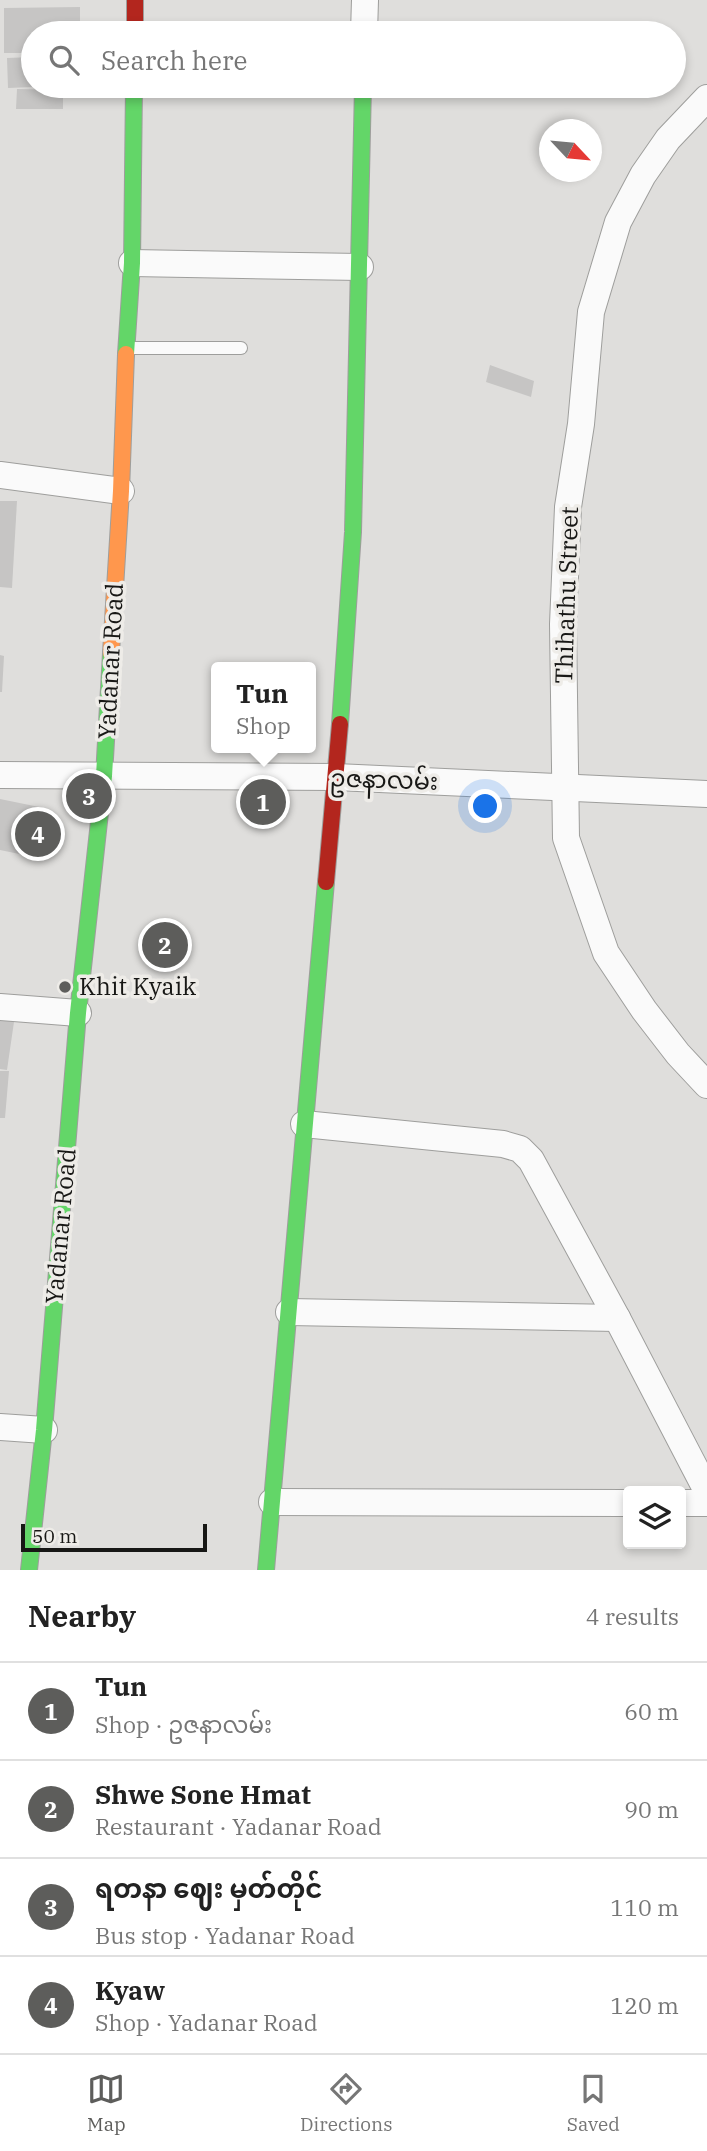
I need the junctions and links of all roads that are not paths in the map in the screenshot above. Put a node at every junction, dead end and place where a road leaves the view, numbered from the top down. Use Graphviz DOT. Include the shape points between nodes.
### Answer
graph roads {
  1 [pos="135,0"];
  2 [pos="365,0"];
  3 [pos="135,21"];
  4 [pos="365,21"];
  5 [pos="134,98"];
  6 [pos="363,98"];
  7 [pos="707,98"];
  8 [pos="132,263"];
  9 [pos="360,267"];
  10 [pos="126,348"];
  11 [pos="241,348"];
  12 [pos="0,475"];
  13 [pos="121,491"];
  14 [pos="0,775"];
  15 [pos="104,776"];
  16 [pos="336,777"];
  17 [pos="566,788"];
  18 [pos="707,794"];
  19 [pos="0,1007"];
  20 [pos="78,1013"];
  21 [pos="707,1085"];
  22 [pos="304,1124"];
  23 [pos="289,1312"];
  24 [pos="617,1318"];
  25 [pos="0,1427"];
  26 [pos="44,1430"];
  27 [pos="707,1491"];
  28 [pos="272,1502"];
  29 [pos="623,1503"];
  30 [pos="686,1503"];
  31 [pos="707,1503"];
  32 [pos="29,1570"];
  33 [pos="266,1570"];
  1 -- 3 [label="main road"];
  2 -- 4 [label="street"];
  5 -- 8 [label="main road, Yadanar Road"];
  6 -- 9 [label="main road"];
  7 -- 17 [label="street, Thihathu Street" via="668,139 618,222 591,312 568,507 563,624"];
  8 -- 9 [label="street"];
  8 -- 10 [label="main road, Yadanar Road"];
  9 -- 16 [label="main road" via="353,531"];
  10 -- 11 [label="lane"];
  10 -- 13 [label="main road, Yadanar Road"];
  12 -- 13 [label="street"];
  13 -- 15 [label="main road, Yadanar Road"];
  14 -- 15 [label="street, ဥဇနာလမ်း"];
  15 -- 16 [label="street, ဥဇနာလမ်း"];
  15 -- 20 [label="main road, Yadanar Road"];
  16 -- 17 [label="street, ဥဇနာလမ်း"];
  16 -- 22 [label="main road"];
  17 -- 18 [label="street, ဥဇနာလမ်း"];
  17 -- 21 [label="street, Thihathu Street" via="566,838 606,953 643,1010"];
  19 -- 20 [label="street"];
  20 -- 26 [label="main road, Yadanar Road"];
  22 -- 23 [label="main road"];
  22 -- 24 [label="street" via="520,1149 531,1160"];
  23 -- 24 [label="street"];
  23 -- 28 [label="main road"];
  24 -- 27 [label="street"];
  25 -- 26 [label="street"];
  26 -- 32 [label="main road, Yadanar Road"];
  28 -- 29 [label="street"];
  28 -- 33 [label="main road"];
  30 -- 31 [label="street"];
}
